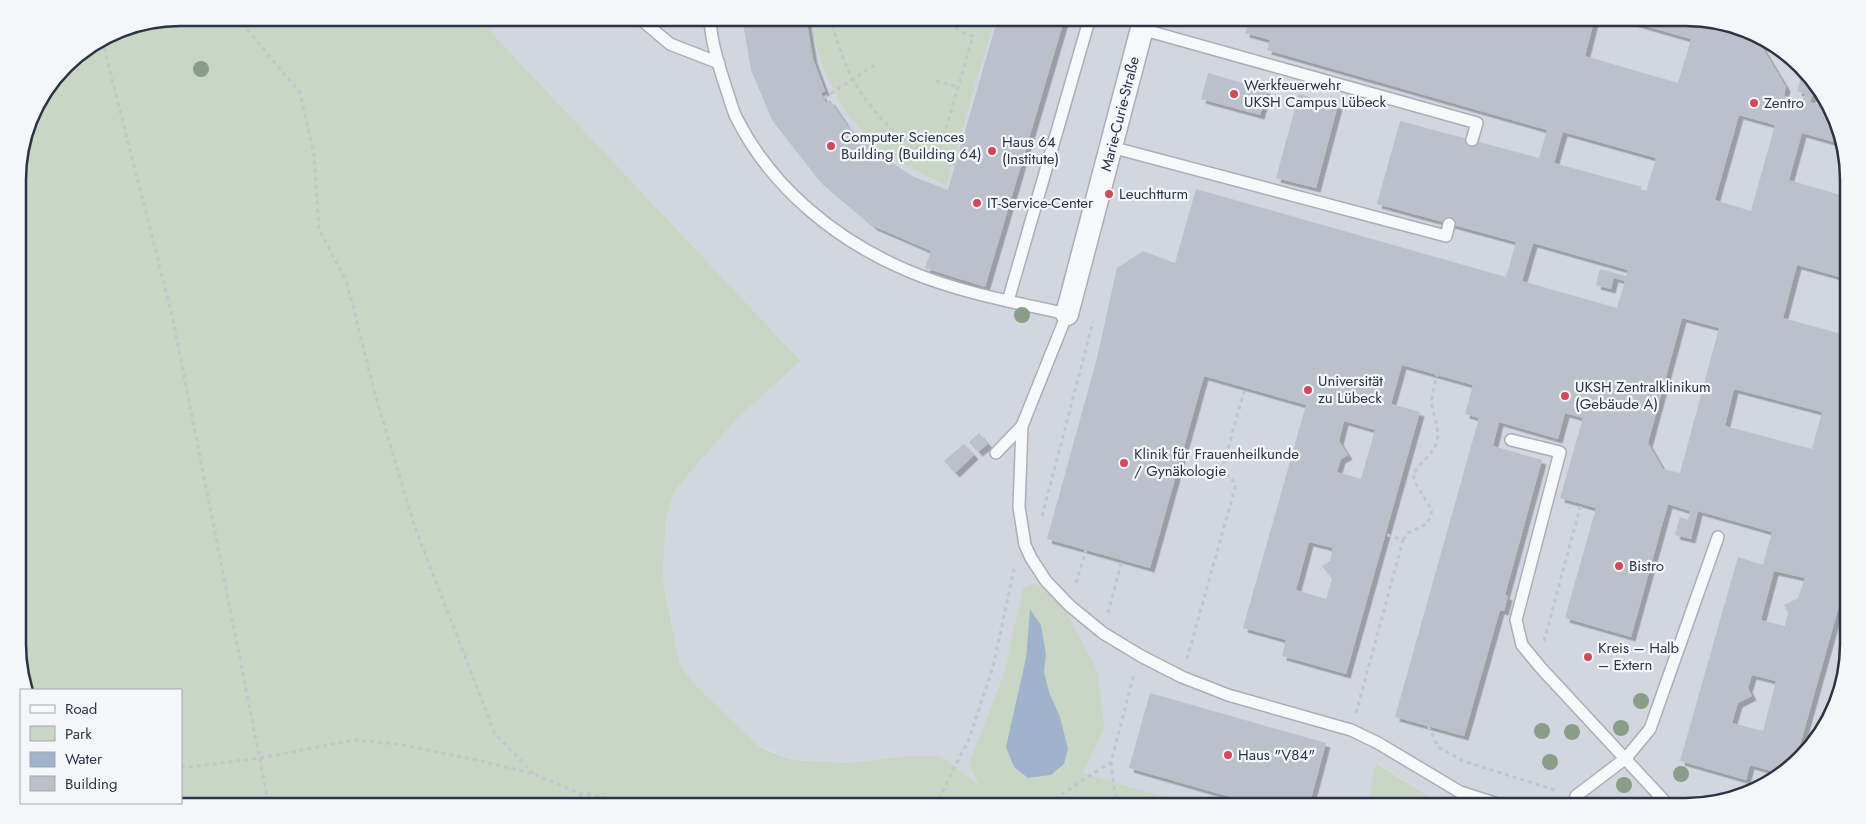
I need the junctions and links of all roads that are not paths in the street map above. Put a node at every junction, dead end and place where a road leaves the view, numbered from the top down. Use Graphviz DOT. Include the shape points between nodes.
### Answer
graph roads {
  1 [pos="648,26"];
  2 [pos="712,26"];
  3 [pos="1088,26"];
  4 [pos="1142,26"];
  5 [pos="1153,26"];
  6 [pos="719,63"];
  7 [pos="1472,140"];
  8 [pos="1111,147"];
  9 [pos="1449,224"];
  10 [pos="1008,300"];
  11 [pos="1066,314"];
  12 [pos="1022,426"];
  13 [pos="1511,440"];
  14 [pos="996,453"];
  15 [pos="1718,538"];
  16 [pos="1626,758"];
  17 [pos="1476,797"];
  18 [pos="1579,797"];
  19 [pos="1661,797"];
  1 -- 6 [label="lane" via="670,44"];
  2 -- 6 [label="lane"];
  3 -- 10 [label="lane"];
  4 -- 8 [label="street, Marie-Curie-Straße"];
  5 -- 7 [label="lane" via="1477,123"];
  6 -- 10 [label="lane" via="737,119 771,172 812,213 856,244 906,270 958,289"];
  8 -- 9 [label="lane" via="1446,236"];
  8 -- 11 [label="street, Marie-Curie-Straße"];
  10 -- 11 [label="lane"];
  11 -- 12 [label="lane"];
  12 -- 14 [label="lane"];
  12 -- 17 [label="lane" via="1018,501 1025,545 1046,581 1103,633 1182,677 1228,695 1351,730 1460,792"];
  13 -- 16 [label="lane" via="1560,452 1516,620 1522,645"];
  15 -- 16 [label="lane" via="1650,729"];
  16 -- 18 [label="lane"];
  16 -- 19 [label="lane"];
}
